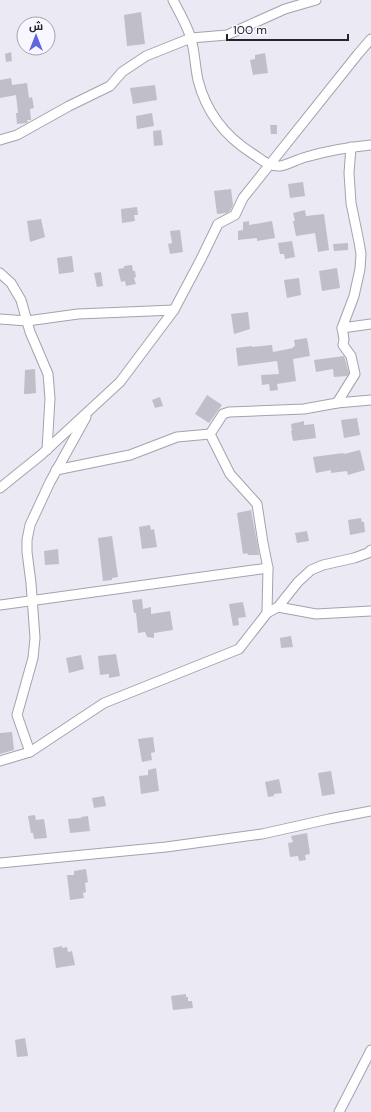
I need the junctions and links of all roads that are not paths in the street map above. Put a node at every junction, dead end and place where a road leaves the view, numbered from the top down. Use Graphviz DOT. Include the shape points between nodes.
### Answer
graph roads {
  1 [pos="174,0"];
  2 [pos="316,0"];
  3 [pos="191,38"];
  4 [pos="371,39"];
  5 [pos="0,140"];
  6 [pos="371,145"];
  7 [pos="351,147"];
  8 [pos="270,166"];
  9 [pos="0,273"];
  10 [pos="174,310"];
  11 [pos="0,319"];
  12 [pos="27,322"];
  13 [pos="371,324"];
  14 [pos="342,328"];
  15 [pos="371,400"];
  16 [pos="337,403"];
  17 [pos="91,409"];
  18 [pos="210,434"];
  19 [pos="47,450"];
  20 [pos="56,470"];
  21 [pos="0,488"];
  22 [pos="371,550"];
  23 [pos="268,568"];
  24 [pos="33,601"];
  25 [pos="0,605"];
  26 [pos="278,607"];
  27 [pos="371,611"];
  28 [pos="267,613"];
  29 [pos="30,752"];
  30 [pos="0,761"];
  31 [pos="371,811"];
  32 [pos="0,863"];
  33 [pos="371,1050"];
  34 [pos="339,1112"];
  1 -- 3 [label="street"];
  2 -- 3 [label="street" via="285,9 227,35"];
  3 -- 5 [label="street" via="146,56 122,72 110,86 16,135"];
  3 -- 8 [label="street" via="198,81 217,121 234,140"];
  4 -- 8 [label="street"];
  6 -- 7 [label="street"];
  7 -- 8 [label="street" via="316,154 280,166"];
  7 -- 14 [label="street" via="351,203 361,254 354,296"];
  8 -- 10 [label="street" via="243,198 235,215 218,224"];
  9 -- 12 [label="street" via="11,282 21,300"];
  10 -- 12 [label="street" via="78,314"];
  10 -- 17 [label="street" via="120,382"];
  11 -- 12 [label="street"];
  12 -- 19 [label="street" via="48,374 50,398"];
  13 -- 14 [label="street"];
  14 -- 16 [label="street" via="343,345 351,356 355,374"];
  15 -- 16 [label="street"];
  16 -- 18 [label="street" via="296,410 229,412 223,414"];
  17 -- 19 [label="street"];
  17 -- 20 [label="street"];
  18 -- 20 [label="street" via="177,437 130,455"];
  18 -- 23 [label="street" via="230,474 257,504"];
  19 -- 21 [label="street"];
  20 -- 24 [label="street" via="30,525 27,540"];
  22 -- 26 [label="street" via="354,558 311,570"];
  23 -- 24 [label="street"];
  23 -- 28 [label="street"];
  24 -- 25 [label="street"];
  24 -- 29 [label="street" via="33,658 17,715"];
  26 -- 27 [label="street" via="316,614"];
  26 -- 28 [label="street"];
  28 -- 29 [label="street" via="239,649 104,703"];
  29 -- 30 [label="street"];
  31 -- 32 [label="street" via="262,834 166,847"];
  33 -- 34 [label="street"];
}
